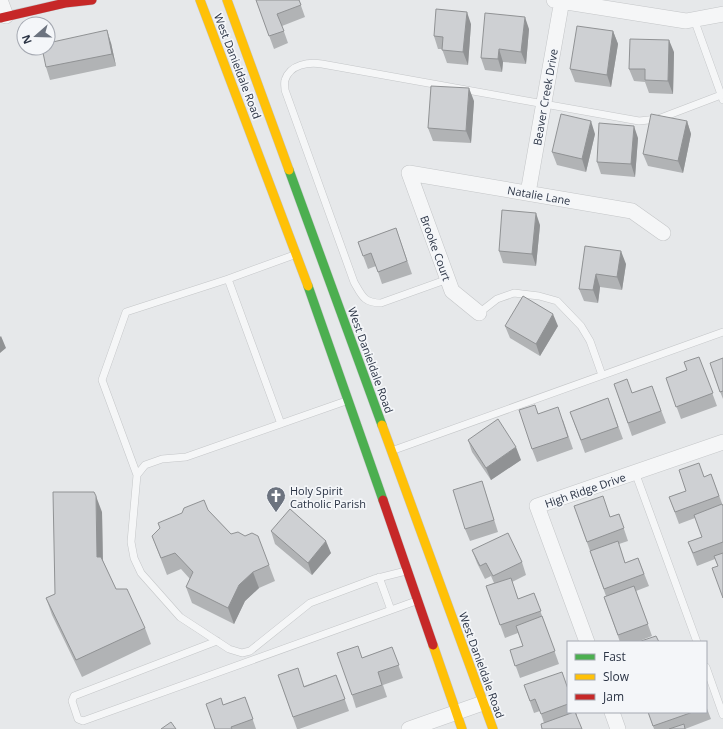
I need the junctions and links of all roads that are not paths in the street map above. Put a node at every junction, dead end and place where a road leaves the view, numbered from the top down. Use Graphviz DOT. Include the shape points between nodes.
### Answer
graph roads {
  1 [pos="0,0"];
  2 [pos="92,0"];
  3 [pos="200,0"];
  4 [pos="227,0"];
  5 [pos="559,0"];
  6 [pos="723,14"];
  7 [pos="3,17"];
  8 [pos="694,19"];
  9 [pos="722,98"];
  10 [pos="544,103"];
  11 [pos="409,173"];
  12 [pos="528,193"];
  13 [pos="663,233"];
  14 [pos="306,250"];
  15 [pos="228,278"];
  16 [pos="448,279"];
  17 [pos="479,313"];
  18 [pos="723,332"];
  19 [pos="602,375"];
  20 [pos="348,400"];
  21 [pos="376,408"];
  22 [pos="354,417"];
  23 [pos="280,424"];
  24 [pos="723,442"];
  25 [pos="392,451"];
  26 [pos="635,472"];
  27 [pos="137,476"];
  28 [pos="410,570"];
  29 [pos="379,577"];
  30 [pos="417,601"];
  31 [pos="391,610"];
  32 [pos="216,641"];
  33 [pos="587,641"];
  34 [pos="697,641"];
  35 [pos="250,651"];
  36 [pos="254,659"];
  37 [pos="707,670"];
  38 [pos="483,703"];
  39 [pos="456,712"];
  40 [pos="612,713"];
  41 [pos="723,715"];
  42 [pos="409,729"];
  43 [pos="462,729"];
  44 [pos="493,729"];
  45 [pos="618,729"];
  1 -- 7 [label="street"];
  2 -- 7 [label="main road" via="65,3"];
  3 -- 14 [label="main road, West Danieldale Road"];
  4 -- 14 [label="main road, West Danieldale Road"];
  5 -- 8 [label="street" via="686,21"];
  5 -- 10 [label="street, Beaver Creek Drive"];
  6 -- 8 [label="street"];
  8 -- 9 [label="lane"];
  9 -- 10 [label="lane" via="658,119 639,121"];
  10 -- 12 [label="street, Beaver Creek Drive"];
  10 -- 16 [label="lane" via="312,63 301,64 285,79 287,97 354,282 362,297 372,303 382,303"];
  11 -- 12 [label="street, Natalie Lane"];
  11 -- 16 [label="street, Brooke Court"];
  12 -- 13 [label="street, Natalie Lane" via="632,211"];
  14 -- 15 [label="lane"];
  14 -- 20 [label="main road, West Danieldale Road" via="323,327"];
  14 -- 21 [label="main road, West Danieldale Road"];
  15 -- 23 [label="lane"];
  15 -- 27 [label="lane" via="126,312 102,380"];
  16 -- 17 [label="street, Brooke Court" via="452,291"];
  17 -- 19 [label="lane" via="496,299 514,293 557,301 581,326 590,341"];
  18 -- 19 [label="lane"];
  19 -- 25 [label="lane"];
  20 -- 22 [label="main road, West Danieldale Road"];
  20 -- 23 [label="lane"];
  21 -- 22 [label="main road"];
  21 -- 25 [label="main road, West Danieldale Road"];
  22 -- 28 [label="main road, West Danieldale Road"];
  23 -- 27 [label="lane" via="186,457 162,459 146,465"];
  24 -- 26 [label="street, High Ridge Drive"];
  25 -- 38 [label="main road, West Danieldale Road" via="429,563"];
  26 -- 33 [label="street, High Ridge Drive" via="537,506"];
  26 -- 34 [label="lane"];
  27 -- 32 [label="lane" via="131,542 134,558 141,573 180,617"];
  28 -- 29 [label="lane"];
  28 -- 30 [label="main road, West Danieldale Road"];
  29 -- 31 [label="lane"];
  29 -- 35 [label="lane" via="310,603"];
  30 -- 31 [label="lane"];
  30 -- 39 [label="main road, West Danieldale Road"];
  31 -- 36 [label="lane"];
  32 -- 35 [label="lane" via="242,653"];
  32 -- 36 [label="lane" via="74,696 72,701 78,719 84,721"];
  35 -- 36 [label="lane"];
  37 -- 41 [label="lane"];
  38 -- 39 [label="street"];
  38 -- 44 [label="main road, West Danieldale Road"];
  39 -- 42 [label="street"];
  39 -- 43 [label="main road, West Danieldale Road"];
  40 -- 45 [label="street"];
}
